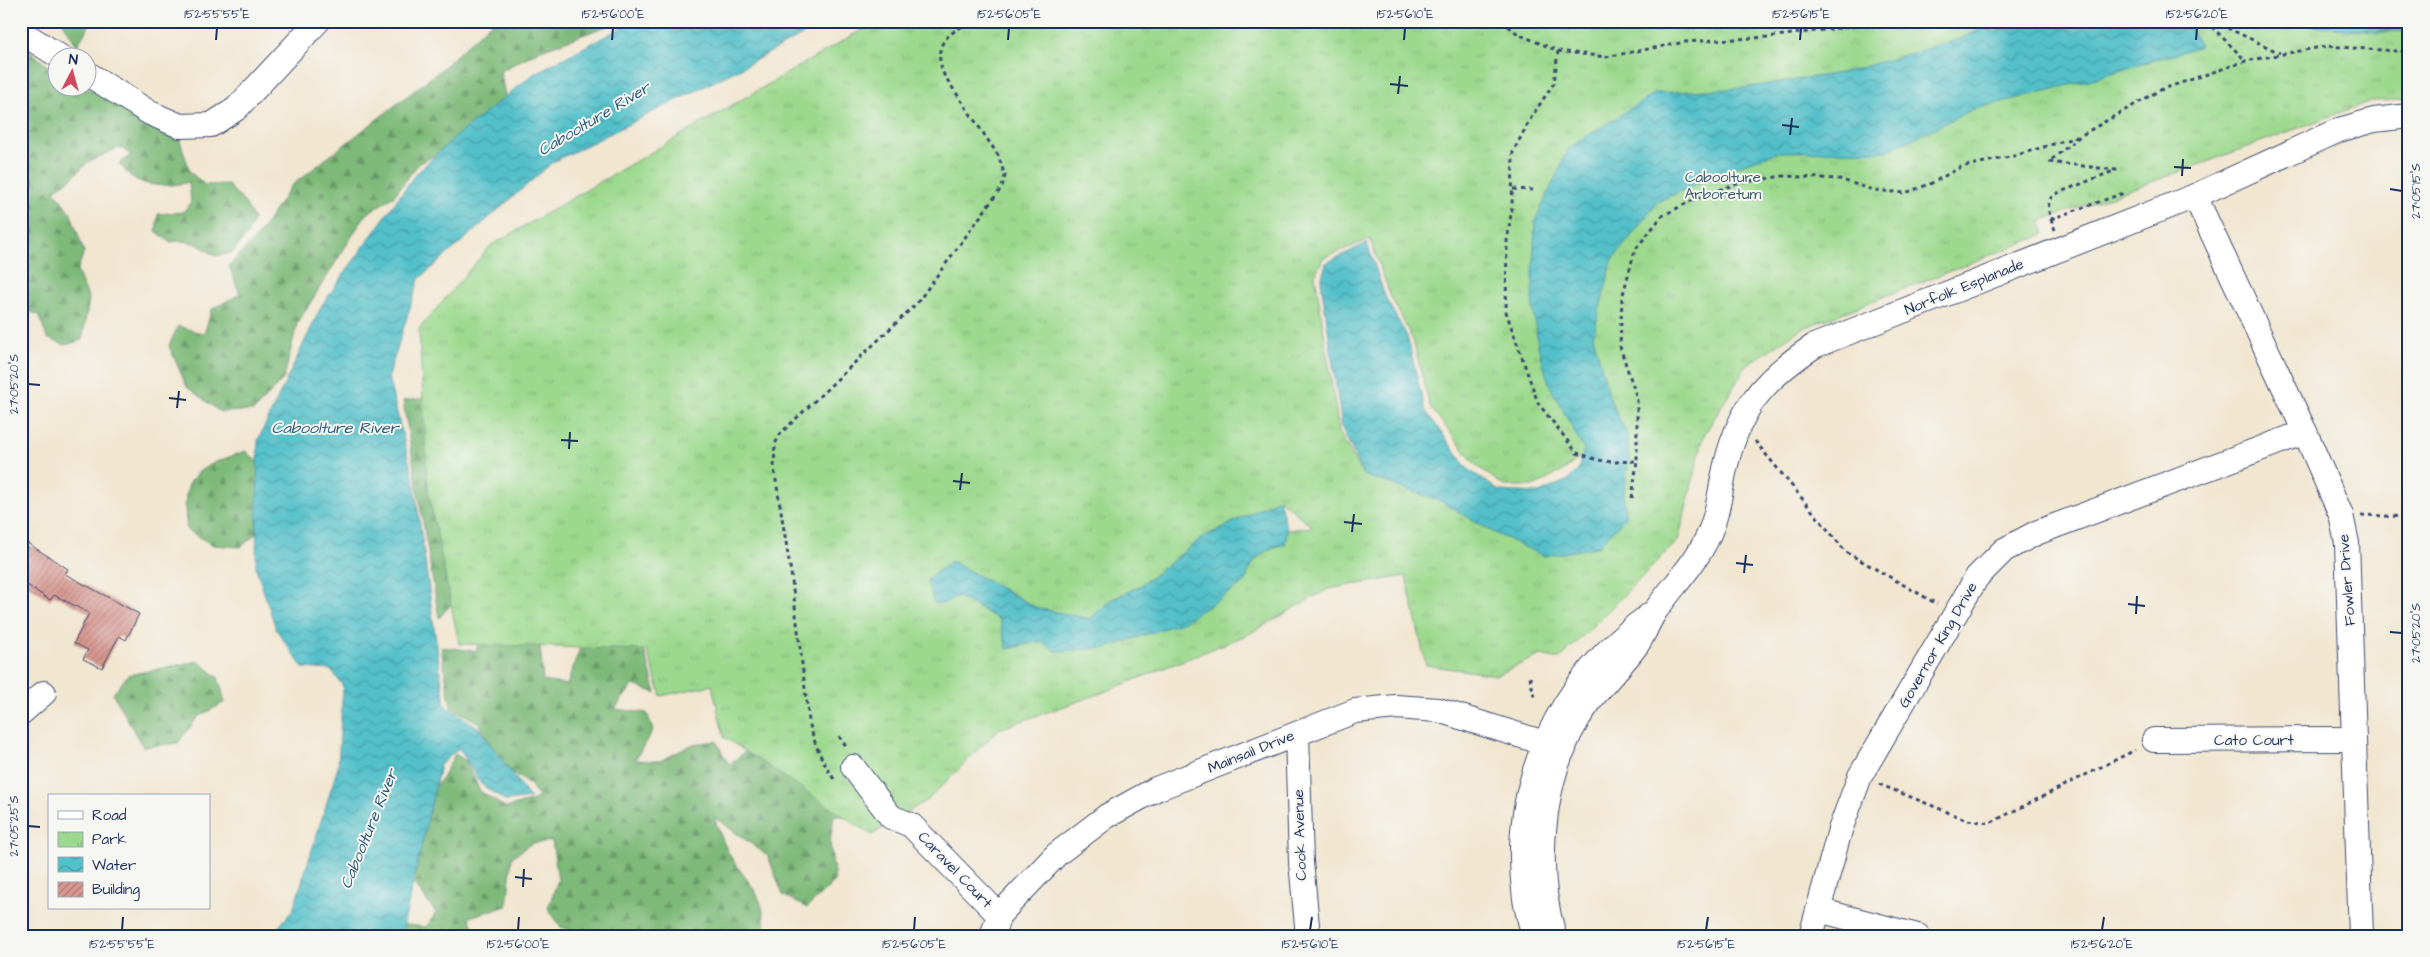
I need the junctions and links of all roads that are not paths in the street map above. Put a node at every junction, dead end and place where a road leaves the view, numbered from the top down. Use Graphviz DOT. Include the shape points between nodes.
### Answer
graph roads {
  1 [pos="318,21"];
  2 [pos="21,32"];
  3 [pos="48,49"];
  4 [pos="98,80"];
  5 [pos="2409,116"];
  6 [pos="2195,196"];
  7 [pos="2305,432"];
  8 [pos="44,693"];
  9 [pos="21,713"];
  10 [pos="1297,734"];
  11 [pos="2354,739"];
  12 [pos="2154,740"];
  13 [pos="1554,746"];
  14 [pos="845,775"];
  15 [pos="1818,910"];
  16 [pos="996,926"];
  17 [pos="1308,936"];
  18 [pos="1534,936"];
  19 [pos="1554,936"];
  20 [pos="1811,936"];
  21 [pos="1918,936"];
  22 [pos="2362,936"];
  1 -- 4 [label="street" via="236,109 210,125 180,126 150,113"];
  2 -- 3 [label="street"];
  5 -- 6 [label="street, Norfolk Esplanade" via="2374,120 2339,130"];
  6 -- 7 [label="street, Fowler Drive"];
  6 -- 13 [label="street, Norfolk Esplanade" via="1814,346 1786,364 1766,383 1736,429 1716,516 1705,544 1684,577 1656,610 1636,645"];
  7 -- 11 [label="street, Fowler Drive" via="2341,516 2347,543"];
  7 -- 15 [label="street, Governor King Drive" via="2036,533 2004,550 1977,577 1860,776 1840,830"];
  8 -- 9 [label="street"];
  10 -- 13 [label="street, Mainsail Drive" via="1354,711 1396,707 1438,710"];
  10 -- 16 [label="street, Mainsail Drive" via="1156,789 1107,816 1058,854"];
  10 -- 17 [label="street, Cook Avenue" via="1300,862"];
  11 -- 12 [label="street, Cato Court"];
  11 -- 22 [label="street, Fowler Drive"];
  13 -- 18 [label="street" via="1532,784 1526,808 1522,852 1525,899"];
  13 -- 19 [label="street" via="1544,833 1543,880"];
  14 -- 16 [label="street, Caravel Court" via="891,818 912,825"];
  15 -- 20 [label="street, Governor King Drive"];
  15 -- 21 [label="street"];
}
